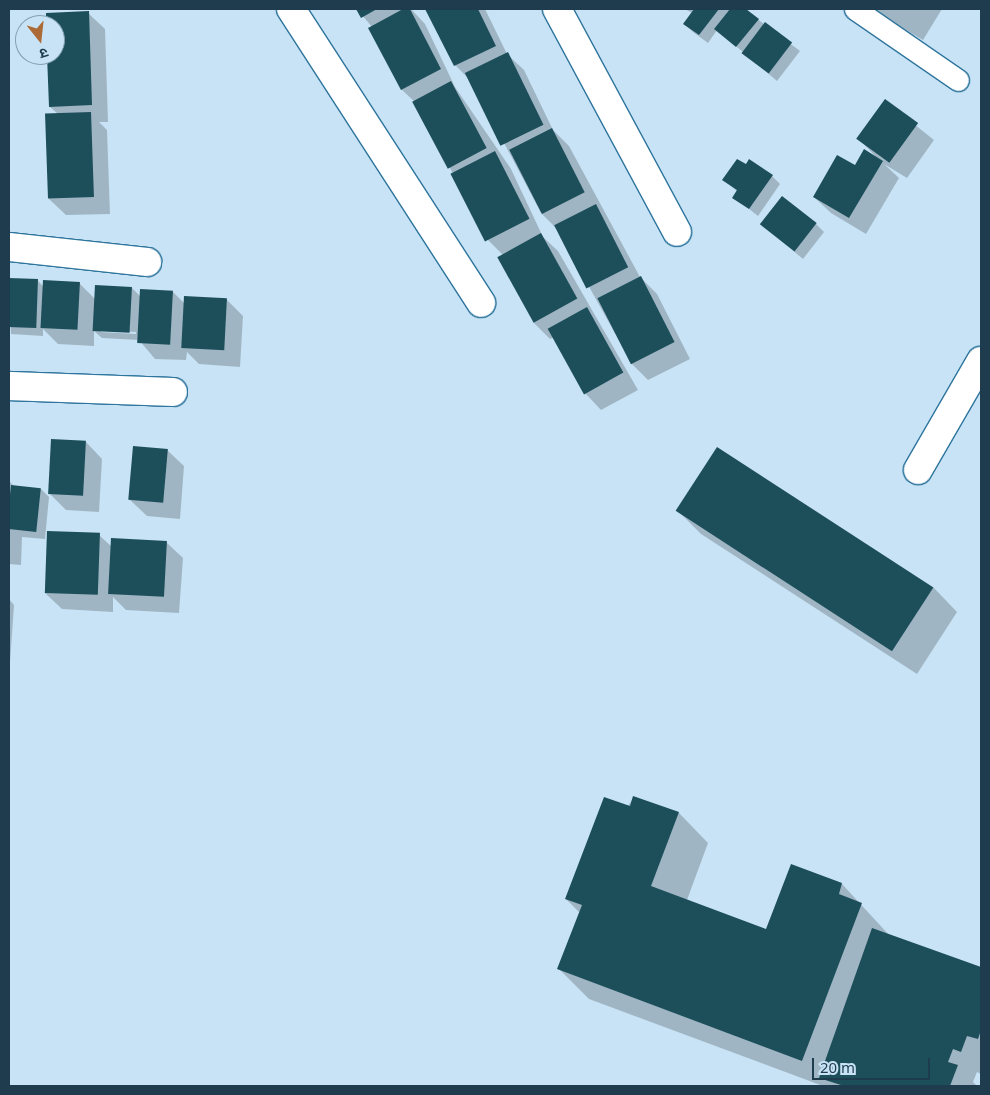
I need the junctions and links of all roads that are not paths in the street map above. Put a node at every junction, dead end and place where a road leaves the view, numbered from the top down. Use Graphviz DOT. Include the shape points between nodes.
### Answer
graph roads {
  1 [pos="291,9"];
  2 [pos="557,9"];
  3 [pos="855,9"];
  4 [pos="958,80"];
  5 [pos="677,232"];
  6 [pos="9,247"];
  7 [pos="147,262"];
  8 [pos="481,303"];
  9 [pos="981,362"];
  10 [pos="9,386"];
  11 [pos="172,392"];
  12 [pos="918,470"];
  1 -- 8 [label="street"];
  2 -- 5 [label="street"];
  3 -- 4 [label="lane"];
  6 -- 7 [label="street"];
  9 -- 12 [label="street"];
  10 -- 11 [label="street"];
}
